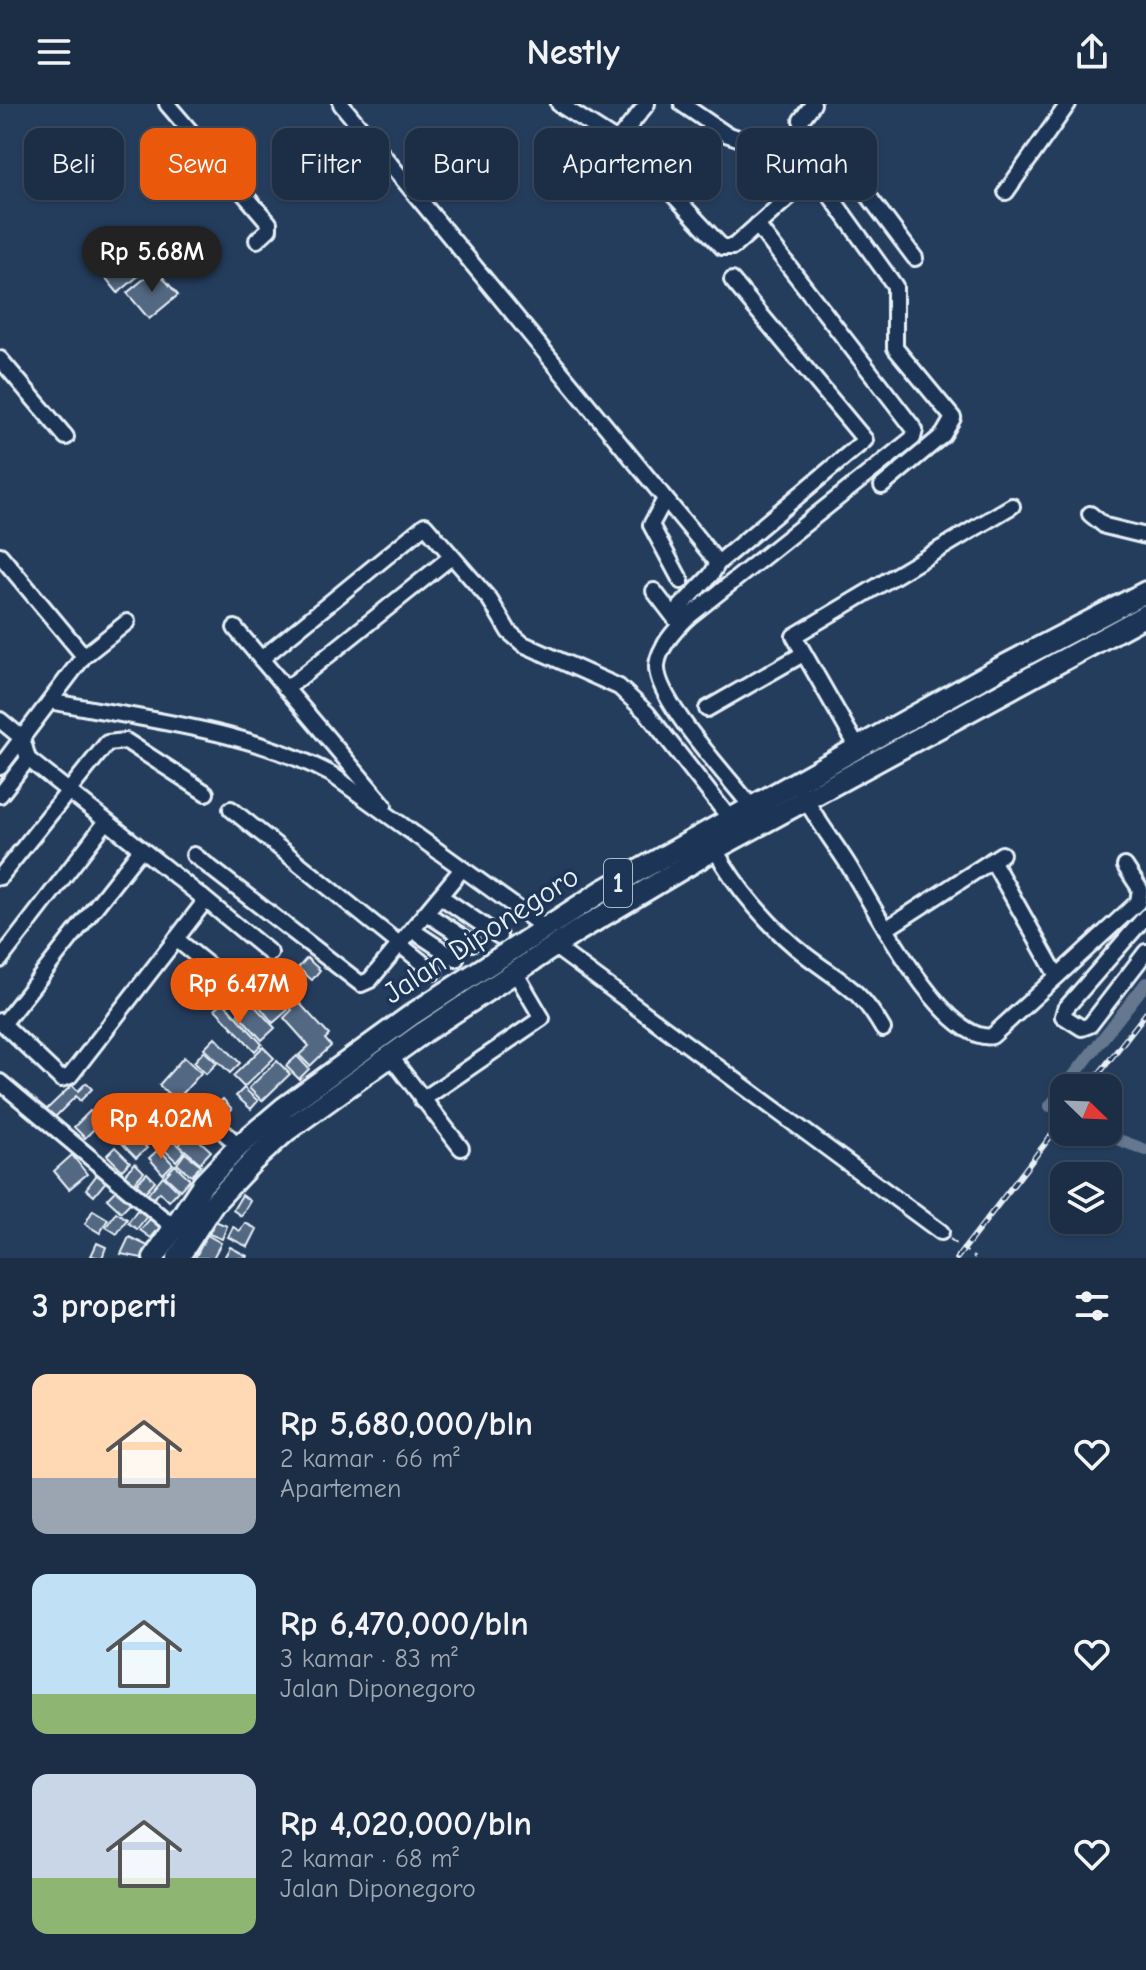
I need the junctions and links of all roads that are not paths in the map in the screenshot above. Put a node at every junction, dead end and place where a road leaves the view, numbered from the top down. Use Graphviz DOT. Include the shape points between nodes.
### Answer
graph roads {
  1 [pos="167,104"];
  2 [pos="341,104"];
  3 [pos="559,104"];
  4 [pos="647,104"];
  5 [pos="682,104"];
  6 [pos="813,104"];
  7 [pos="1068,104"];
  8 [pos="801,120"];
  9 [pos="597,128"];
  10 [pos="628,128"];
  11 [pos="737,138"];
  12 [pos="1006,192"];
  13 [pos="678,200"];
  14 [pos="784,200"];
  15 [pos="833,200"];
  16 [pos="873,200"];
  17 [pos="757,225"];
  18 [pos="257,240"];
  19 [pos="915,258"];
  20 [pos="732,280"];
  21 [pos="0,359"];
  22 [pos="66,437"];
  23 [pos="882,486"];
  24 [pos="665,499"];
  25 [pos="1012,506"];
  26 [pos="1090,514"];
  27 [pos="1146,536"];
  28 [pos="0,555"];
  29 [pos="451,557"];
  30 [pos="718,563"];
  31 [pos="681,581"];
  32 [pos="654,591"];
  33 [pos="1146,592"];
  34 [pos="1146,615"];
  35 [pos="127,622"];
  36 [pos="683,622"];
  37 [pos="235,628"];
  38 [pos="803,654"];
  39 [pos="84,656"];
  40 [pos="261,659"];
  41 [pos="286,689"];
  42 [pos="50,701"];
  43 [pos="707,709"];
  44 [pos="0,720"];
  45 [pos="22,738"];
  46 [pos="858,748"];
  47 [pos="28,759"];
  48 [pos="0,767"];
  49 [pos="796,782"];
  50 [pos="68,791"];
  51 [pos="206,793"];
  52 [pos="0,795"];
  53 [pos="806,801"];
  54 [pos="231,809"];
  55 [pos="757,815"];
  56 [pos="106,822"];
  57 [pos="399,824"];
  58 [pos="736,826"];
  59 [pos="141,849"];
  60 [pos="715,849"];
  61 [pos="194,855"];
  62 [pos="1125,866"];
  63 [pos="462,869"];
  64 [pos="0,877"];
  65 [pos="440,896"];
  66 [pos="202,897"];
  67 [pos="426,913"];
  68 [pos="1146,916"];
  69 [pos="545,928"];
  70 [pos="886,929"];
  71 [pos="412,930"];
  72 [pos="499,936"];
  73 [pos="176,939"];
  74 [pos="472,943"];
  75 [pos="398,946"];
  76 [pos="555,947"];
  77 [pos="1146,952"];
  78 [pos="270,953"];
  79 [pos="456,959"];
  80 [pos="0,960"];
  81 [pos="434,972"];
  82 [pos="515,972"];
  83 [pos="1057,976"];
  84 [pos="238,989"];
  85 [pos="413,1014"];
  86 [pos="2,1023"];
  87 [pos="883,1029"];
  88 [pos="424,1032"];
  89 [pos="391,1057"];
  90 [pos="0,1082"];
  91 [pos="422,1100"];
  92 [pos="205,1115"];
  93 [pos="239,1146"];
  94 [pos="461,1148"];
  95 [pos="941,1232"];
  96 [pos="175,1248"];
  1 -- 18 [label="street" via="269,223"];
  2 -- 24 [label="street"];
  3 -- 9 [label="street"];
  4 -- 10 [label="street"];
  5 -- 11 [label="street"];
  6 -- 8 [label="street"];
  7 -- 12 [label="street"];
  13 -- 17 [label="street" via="722,247 733,247"];
  14 -- 17 [label="street"];
  15 -- 23 [label="street" via="895,286 895,348 953,418 943,435"];
  16 -- 19 [label="street"];
  17 -- 36 [label="street" via="915,430 913,438"];
  20 -- 30 [label="street" via="865,440"];
  21 -- 22 [label="street"];
  24 -- 30 [label="street"];
  24 -- 31 [label="street" via="651,525"];
  25 -- 38 [label="street" via="796,633 793,637"];
  26 -- 27 [label="street" via="1105,526"];
  28 -- 39 [label="street"];
  29 -- 40 [label="street" via="429,527 418,528"];
  29 -- 41 [label="street"];
  29 -- 58 [label="street" via="523,644 619,687 647,713"];
  30 -- 36 [label="street" via="681,606"];
  32 -- 36 [label="street"];
  33 -- 46 [label="highway, Jalan Diponegoro / 1"];
  34 -- 53 [label="highway, Jalan Diponegoro / 1"];
  35 -- 39 [label="street"];
  36 -- 55 [label="street" via="659,658 659,682"];
  37 -- 40 [label="street"];
  38 -- 43 [label="street"];
  38 -- 46 [label="street"];
  39 -- 42 [label="street"];
  40 -- 41 [label="street"];
  41 -- 57 [label="street"];
  42 -- 45 [label="street"];
  42 -- 57 [label="street" via="283,750 331,774"];
  44 -- 45 [label="street"];
  45 -- 47 [label="street"];
  45 -- 48 [label="street"];
  46 -- 49 [label="highway, Jalan Diponegoro / 1"];
  47 -- 50 [label="street"];
  47 -- 52 [label="street"];
  49 -- 53 [label="street"];
  49 -- 55 [label="highway, Jalan Diponegoro / 1"];
  50 -- 51 [label="street" via="107,743 116,740 126,741"];
  50 -- 56 [label="street"];
  50 -- 64 [label="street"];
  53 -- 55 [label="highway, Jalan Diponegoro / 1"];
  53 -- 70 [label="street"];
  54 -- 75 [label="street"];
  55 -- 58 [label="highway, Jalan Diponegoro / 1"];
  56 -- 59 [label="street"];
  56 -- 80 [label="street"];
  57 -- 63 [label="street"];
  58 -- 60 [label="highway, Jalan Diponegoro / 1"];
  58 -- 69 [label="highway, Jalan Diponegoro / 1"];
  59 -- 66 [label="street"];
  59 -- 86 [label="street"];
  60 -- 76 [label="highway, Jalan Diponegoro / 1"];
  60 -- 87 [label="street" via="785,936 867,1000"];
  61 -- 75 [label="street" via="361,984"];
  62 -- 83 [label="street" via="1140,889 1138,902"];
  63 -- 65 [label="street"];
  63 -- 69 [label="street"];
  65 -- 67 [label="street"];
  65 -- 72 [label="street"];
  66 -- 73 [label="street" via="202,905"];
  66 -- 78 [label="street"];
  67 -- 71 [label="street"];
  67 -- 74 [label="street"];
  68 -- 77 [label="street" via="1063,1016 1082,1028 1090,1025"];
  69 -- 85 [label="highway, Jalan Diponegoro / 1"];
  70 -- 83 [label="street" via="937,1003 981,1036 992,1036"];
  70 -- 83 [label="street" via="997,857"];
  71 -- 75 [label="street"];
  71 -- 79 [label="street"];
  73 -- 84 [label="street"];
  73 -- 86 [label="street" via="70,1076 61,1079"];
  75 -- 81 [label="street"];
  76 -- 82 [label="highway, Jalan Diponegoro / 1"];
  76 -- 95 [label="street"];
  82 -- 88 [label="highway, Jalan Diponegoro / 1"];
  82 -- 91 [label="street" via="542,1018"];
  85 -- 88 [label="highway"];
  85 -- 93 [label="highway, Jalan Diponegoro / 1"];
  88 -- 89 [label="highway, Jalan Diponegoro / 1"];
  89 -- 91 [label="street"];
  89 -- 96 [label="highway, Jalan Diponegoro / 1" via="286,1131"];
  90 -- 96 [label="street"];
  91 -- 94 [label="street"];
  92 -- 93 [label="street"];
  93 -- 96 [label="highway, Jalan Diponegoro / 1" via="203,1184"];
}
